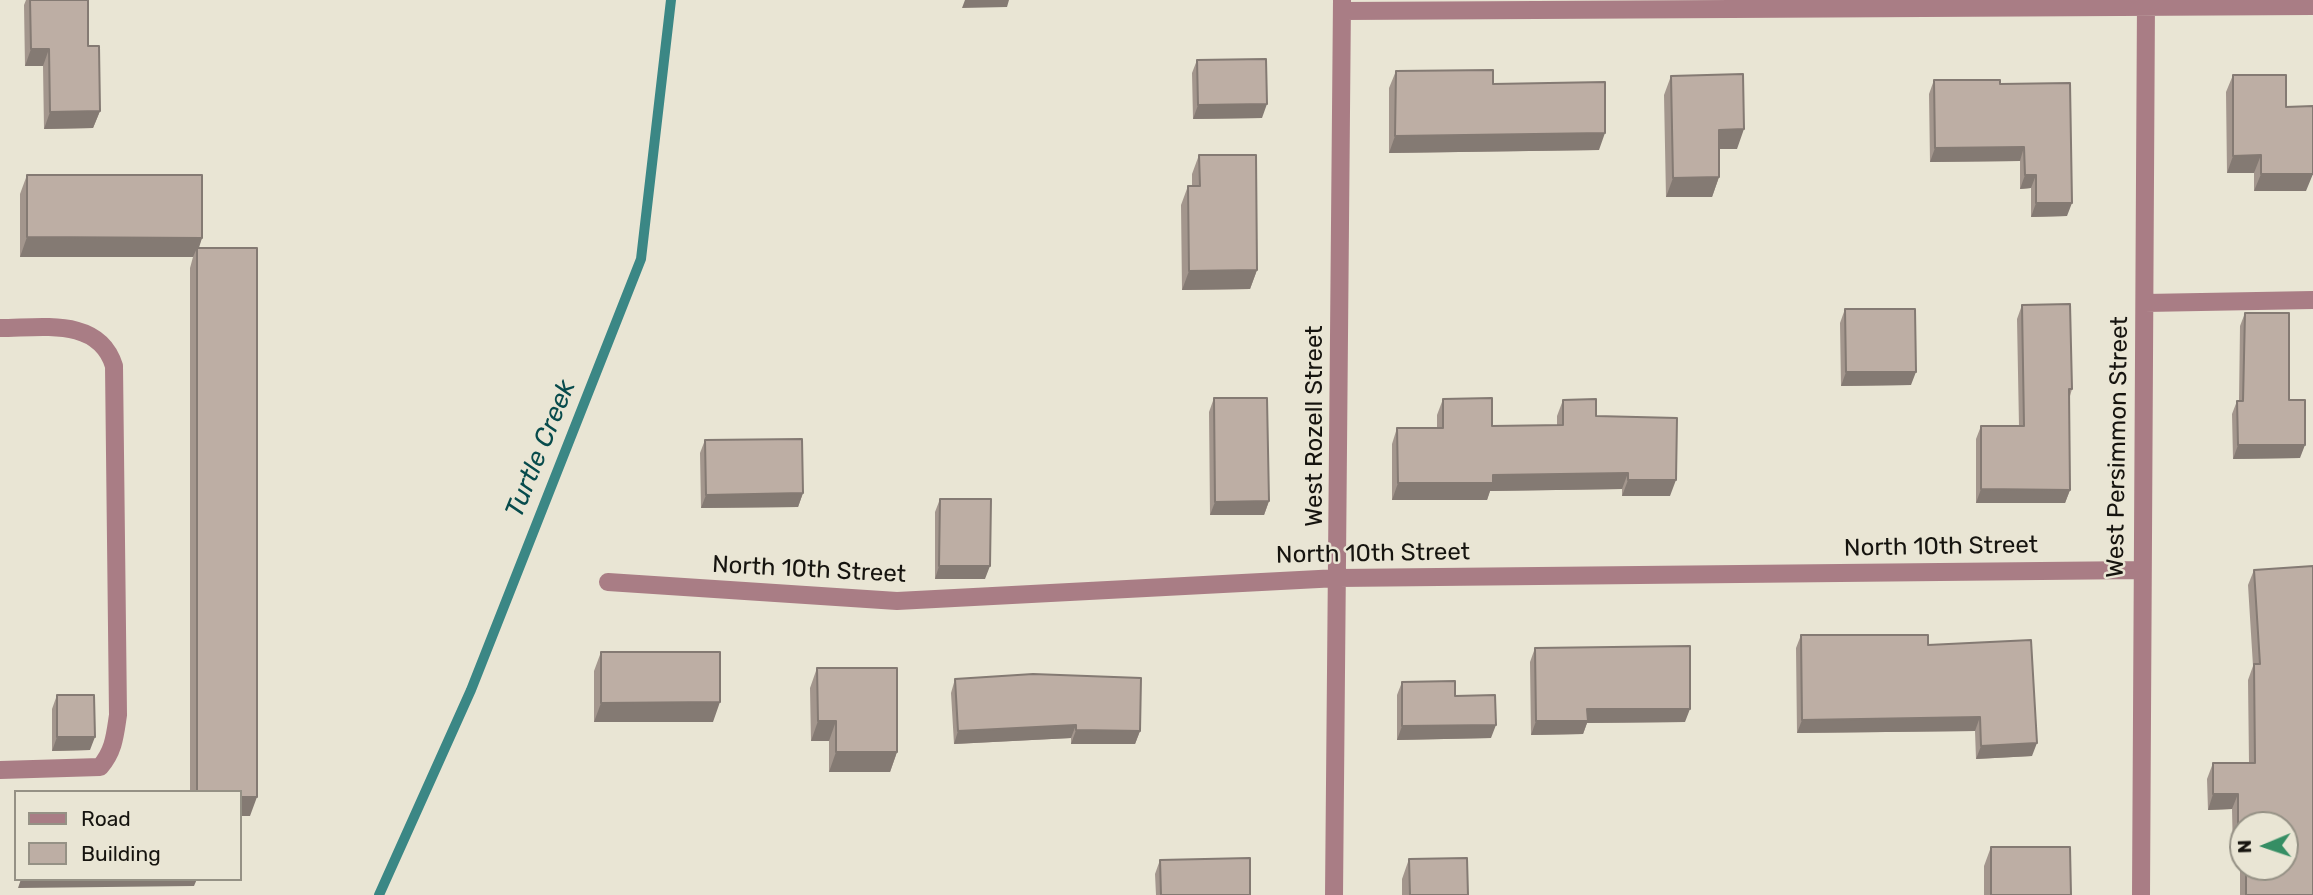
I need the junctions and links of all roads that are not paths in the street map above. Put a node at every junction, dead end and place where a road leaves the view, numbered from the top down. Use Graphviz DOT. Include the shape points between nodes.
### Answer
graph roads {
  1 [pos="2146,3"];
  2 [pos="1342,6"];
  3 [pos="2313,6"];
  4 [pos="2313,300"];
  5 [pos="2145,303"];
  6 [pos="0,328"];
  7 [pos="2141,570"];
  8 [pos="1338,578"];
  9 [pos="608,582"];
  10 [pos="0,770"];
  11 [pos="1334,895"];
  12 [pos="2141,895"];
  1 -- 2 [label="street"];
  1 -- 3 [label="street"];
  1 -- 5 [label="street, West Persimmon Street"];
  2 -- 8 [label="street, West Rozell Street"];
  4 -- 5 [label="street"];
  5 -- 7 [label="street, West Persimmon Street"];
  6 -- 10 [label="street" via="85,332 109,349 114,366 118,715 115,741 100,766"];
  7 -- 8 [label="street, North 10th Street"];
  7 -- 12 [label="street, West Persimmon Street"];
  8 -- 9 [label="street, North 10th Street" via="897,601"];
  8 -- 11 [label="street, West Rozell Street"];
}
